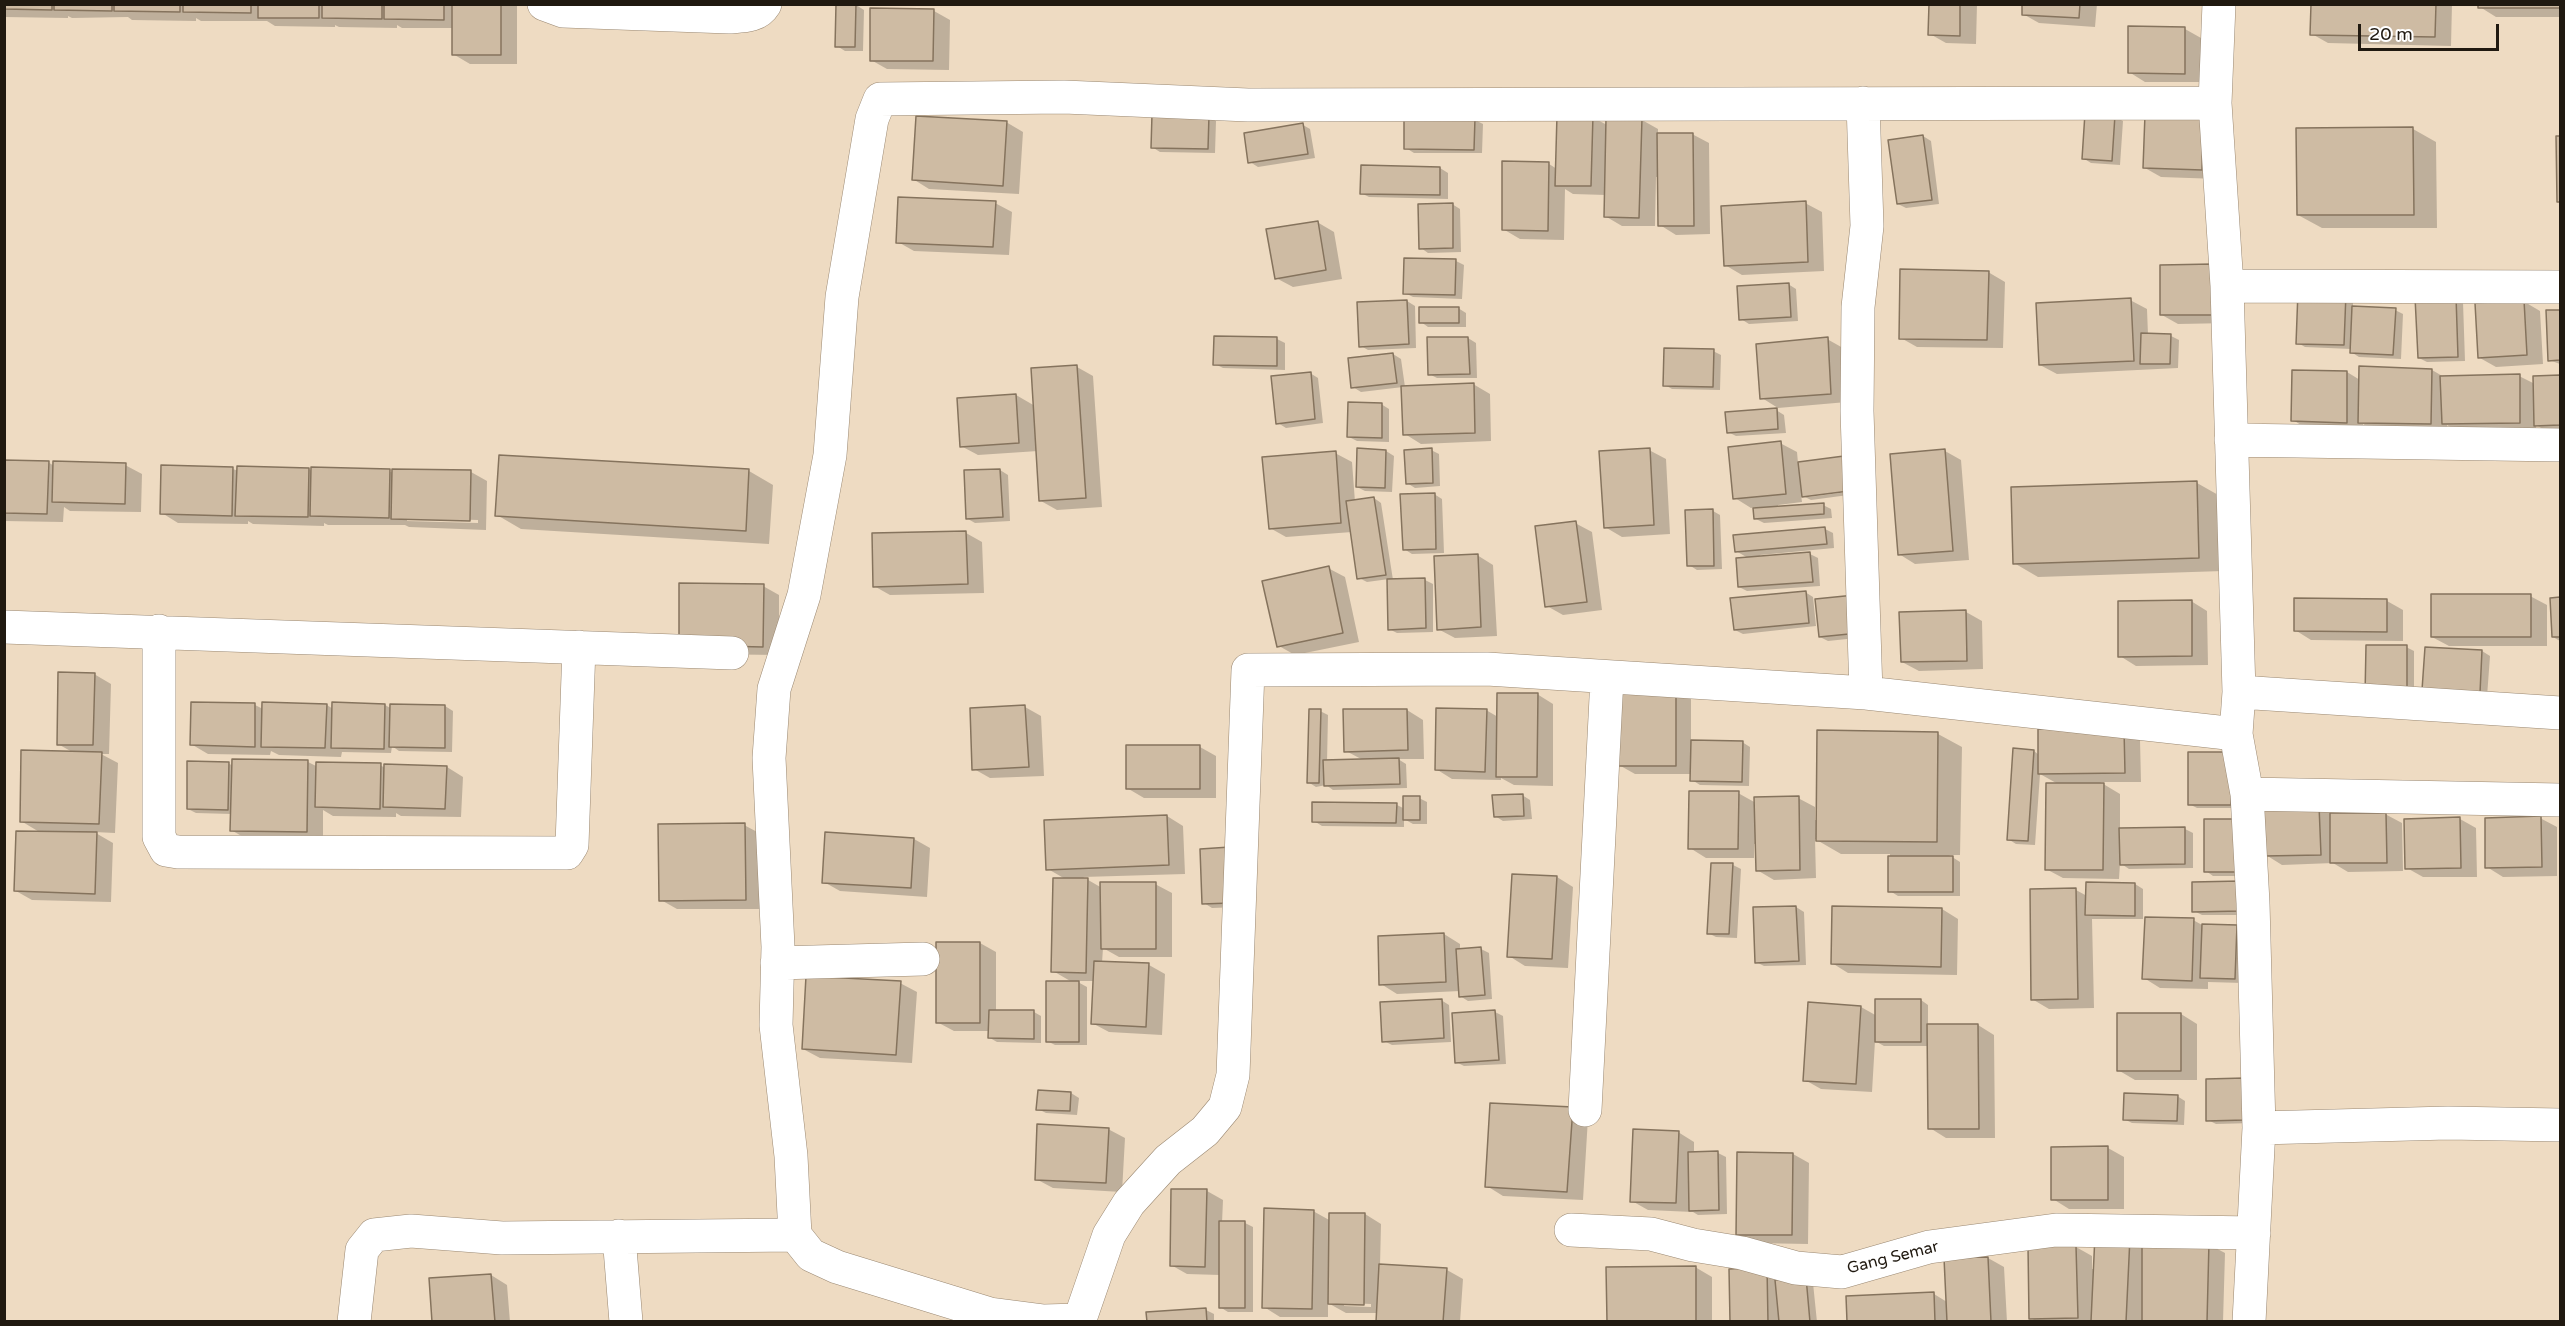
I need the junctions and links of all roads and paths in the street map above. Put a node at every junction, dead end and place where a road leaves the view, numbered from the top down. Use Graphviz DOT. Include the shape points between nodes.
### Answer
graph roads {
  1 [pos="544,4"];
  2 [pos="765,4"];
  3 [pos="2219,4"];
  4 [pos="1863,103"];
  5 [pos="2215,103"];
  6 [pos="2227,286"];
  7 [pos="2560,286"];
  8 [pos="2231,440"];
  9 [pos="2560,445"];
  10 [pos="4,627"];
  11 [pos="159,631"];
  12 [pos="579,647"];
  13 [pos="732,653"];
  14 [pos="1607,678"];
  15 [pos="2239,692"];
  16 [pos="1866,693"];
  17 [pos="2560,713"];
  18 [pos="2236,734"];
  19 [pos="2247,794"];
  20 [pos="2560,800"];
  21 [pos="922,960"];
  22 [pos="777,963"];
  23 [pos="1585,1110"];
  24 [pos="2560,1125"];
  25 [pos="2259,1128"];
  26 [pos="1571,1230"];
  27 [pos="2254,1233"];
  28 [pos="795,1235"];
  29 [pos="619,1236"];
  30 [pos="1079,1321"];
  31 [pos="354,1322"];
  32 [pos="626,1322"];
  33 [pos="2249,1322"];
  1 -- 2 [label="street" via="563,11 729,17 750,16"];
  3 -- 5 [label="street"];
  4 -- 5 [label="street"];
  4 -- 16 [label="street" via="1867,226 1858,307 1857,411"];
  4 -- 22 [label="street" via="1248,105 1064,97 880,99 872,119 842,297 830,454 804,595 774,689 769,758"];
  5 -- 6 [label="street"];
  6 -- 7 [label="street"];
  6 -- 8 [label="street"];
  8 -- 9 [label="street"];
  8 -- 15 [label="street"];
  10 -- 11 [label="street"];
  11 -- 12 [label="street"];
  11 -- 12 [label="street" via="159,837 166,850 178,852 567,853 572,845"];
  12 -- 13 [label="street"];
  14 -- 16 [label="street"];
  14 -- 23 [label="street"];
  14 -- 30 [label="street" via="1487,669 1248,670 1233,1075 1225,1107 1129,1203 1109,1235"];
  15 -- 17 [label="street"];
  15 -- 18 [label="street"];
  16 -- 18 [label="street"];
  18 -- 19 [label="street"];
  19 -- 20 [label="street"];
  19 -- 25 [label="street"];
  21 -- 22 [label="street"];
  22 -- 28 [label="street" via="776,1025 791,1156"];
  24 -- 25 [label="street" via="2448,1123"];
  25 -- 27 [label="street"];
  26 -- 27 [label="street, Gang Semar" via="1651,1234 1796,1268 1842,1272 1929,1247 2056,1230"];
  27 -- 33 [label="street"];
  28 -- 29 [label="street"];
  28 -- 30 [label="street" via="811,1255 837,1267 990,1314"];
  29 -- 31 [label="street" via="502,1238 411,1231 374,1235 362,1250"];
  29 -- 32 [label="street"];
}
